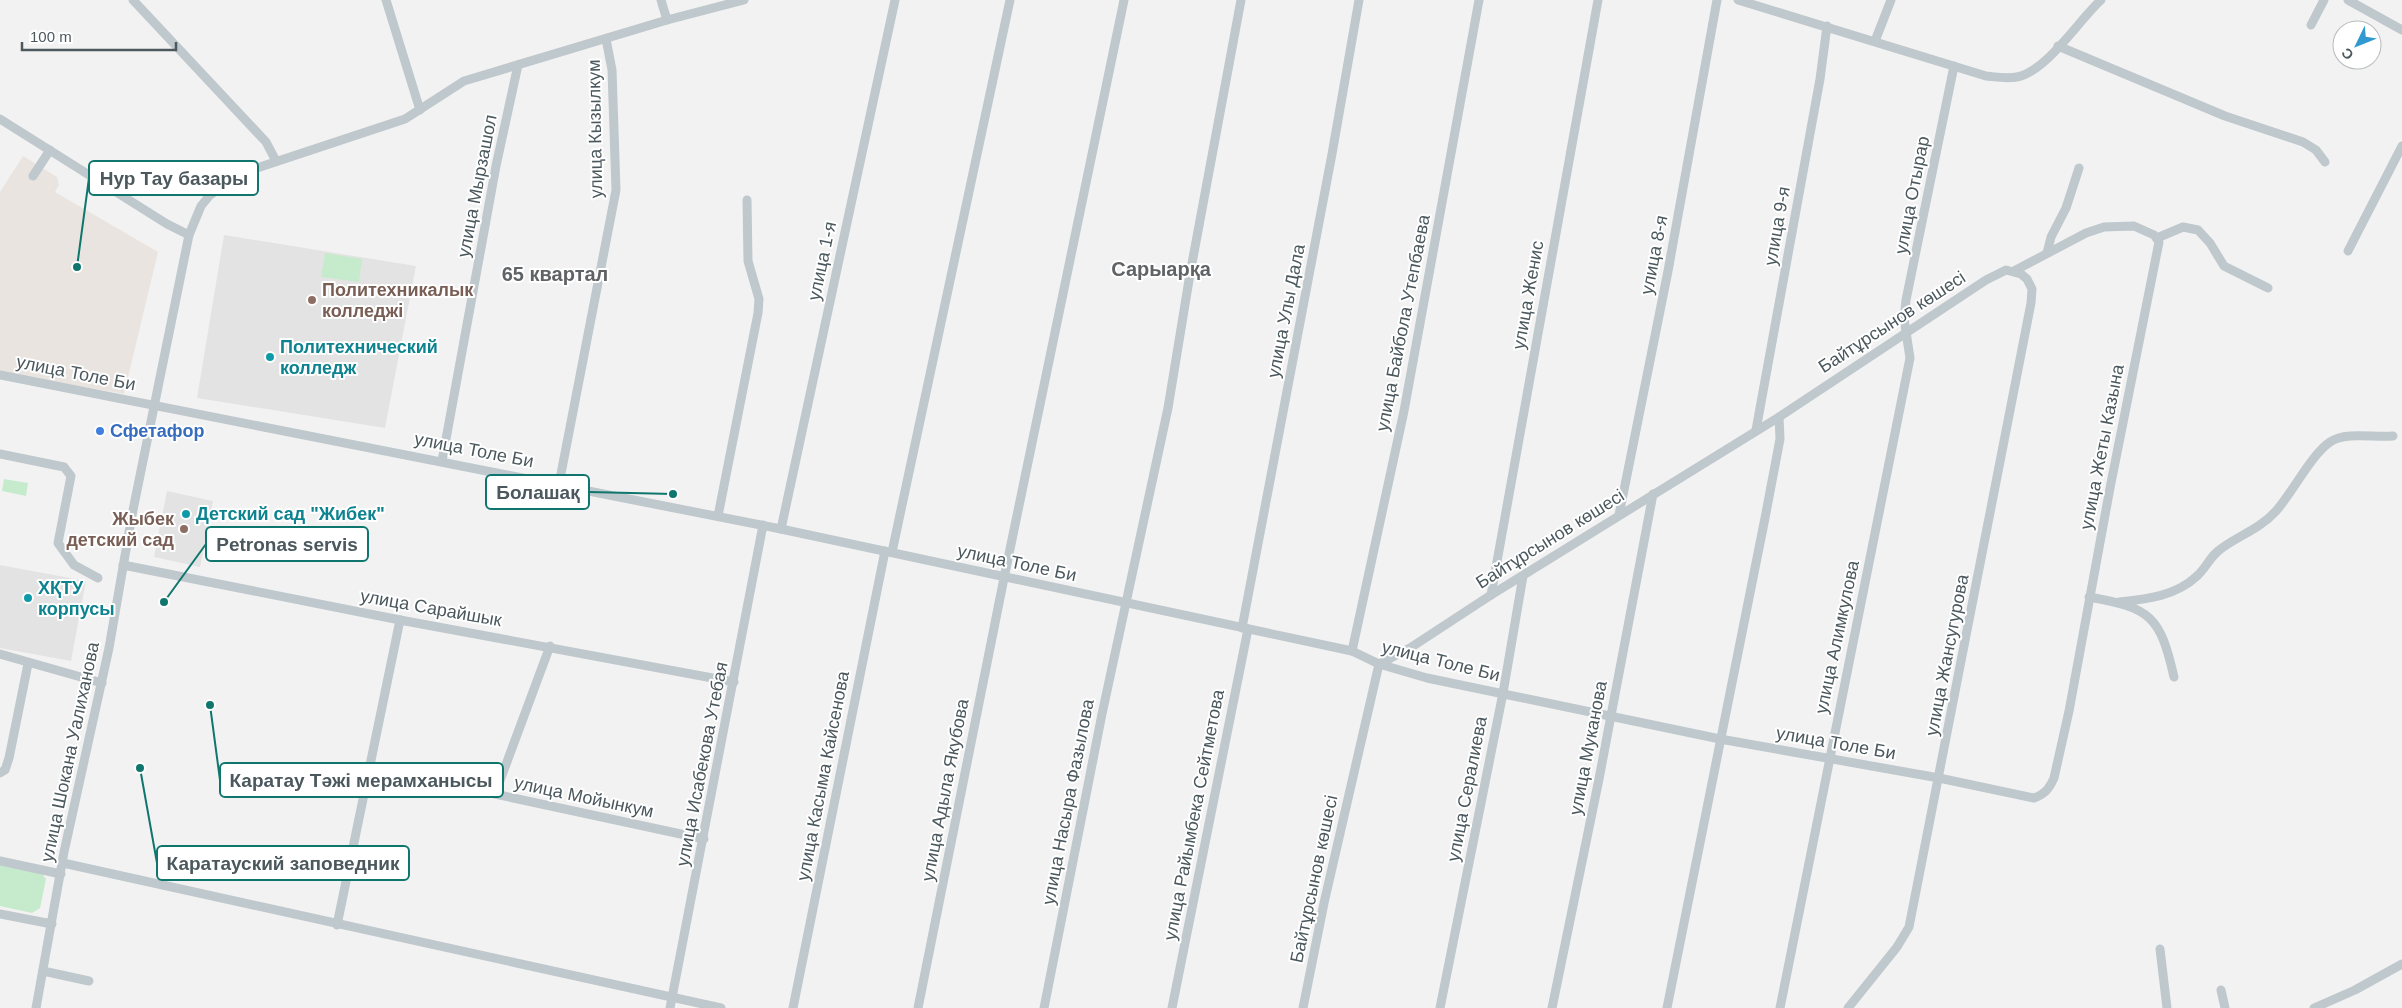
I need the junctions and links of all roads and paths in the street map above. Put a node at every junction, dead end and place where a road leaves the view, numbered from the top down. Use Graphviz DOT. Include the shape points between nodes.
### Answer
graph roads {
  1 [pos="133,0"];
  2 [pos="386,0"];
  3 [pos="661,0"];
  4 [pos="744,0"];
  5 [pos="895,0"];
  6 [pos="1010,0"];
  7 [pos="1124,0"];
  8 [pos="1241,0"];
  9 [pos="1359,0"];
  10 [pos="1479,0"];
  11 [pos="1598,0"];
  12 [pos="1717,0"];
  13 [pos="1738,0"];
  14 [pos="1891,0"];
  15 [pos="2101,0"];
  16 [pos="2324,0"];
  17 [pos="2348,0"];
  18 [pos="666,20"];
  19 [pos="2311,25"];
  20 [pos="1827,26"];
  21 [pos="2402,30"];
  22 [pos="606,39"];
  23 [pos="1875,41"];
  24 [pos="2058,46"];
  25 [pos="518,65"];
  26 [pos="1954,66"];
  27 [pos="420,110"];
  28 [pos="0,119"];
  29 [pos="2402,146"];
  30 [pos="50,150"];
  31 [pos="276,161"];
  32 [pos="2326,162"];
  33 [pos="2079,168"];
  34 [pos="33,176"];
  35 [pos="747,200"];
  36 [pos="190,234"];
  37 [pos="2158,238"];
  38 [pos="2348,250"];
  39 [pos="2048,253"];
  40 [pos="2014,271"];
  41 [pos="2268,288"];
  42 [pos="1905,332"];
  43 [pos="0,375"];
  44 [pos="156,404"];
  45 [pos="1779,417"];
  46 [pos="1756,430"];
  47 [pos="2393,436"];
  48 [pos="0,454"];
  49 [pos="442,461"];
  50 [pos="559,484"];
  51 [pos="1653,494"];
  52 [pos="1619,515"];
  53 [pos="718,516"];
  54 [pos="763,525"];
  55 [pos="781,529"];
  56 [pos="889,552"];
  57 [pos="123,565"];
  58 [pos="1523,576"];
  59 [pos="98,578"];
  60 [pos="1004,578"];
  61 [pos="1491,595"];
  62 [pos="2089,597"];
  63 [pos="2119,602"];
  64 [pos="1126,603"];
  65 [pos="400,620"];
  66 [pos="1245,628"];
  67 [pos="550,646"];
  68 [pos="1352,651"];
  69 [pos="0,654"];
  70 [pos="28,664"];
  71 [pos="1379,664"];
  72 [pos="2174,677"];
  73 [pos="734,682"];
  74 [pos="102,683"];
  75 [pos="1503,693"];
  76 [pos="1611,717"];
  77 [pos="1720,739"];
  78 [pos="1828,758"];
  79 [pos="0,773"];
  80 [pos="1939,778"];
  81 [pos="2024,796"];
  82 [pos="704,839"];
  83 [pos="0,861"];
  84 [pos="63,863"];
  85 [pos="61,874"];
  86 [pos="0,914"];
  87 [pos="52,924"];
  88 [pos="337,924"];
  89 [pos="2160,949"];
  90 [pos="2402,964"];
  91 [pos="43,971"];
  92 [pos="89,981"];
  93 [pos="2221,990"];
  94 [pos="672,998"];
  95 [pos="36,1008"];
  96 [pos="670,1008"];
  97 [pos="721,1008"];
  98 [pos="793,1008"];
  99 [pos="918,1008"];
  100 [pos="1044,1008"];
  101 [pos="1172,1008"];
  102 [pos="1303,1008"];
  103 [pos="1440,1008"];
  104 [pos="1552,1008"];
  105 [pos="1667,1008"];
  106 [pos="1780,1008"];
  107 [pos="1848,1008"];
  108 [pos="2168,1008"];
  109 [pos="2225,1008"];
  110 [pos="2314,1008"];
  1 -- 31 [label="street" via="266,142"];
  2 -- 27 [label="street"];
  3 -- 18 [label="street"];
  4 -- 18 [label="street, улица Шокана Уалиханова"];
  5 -- 55 [label="street, улица 1-я"];
  6 -- 56 [label="street, улица Касыма Кайсенова"];
  7 -- 60 [label="street, улица Адыла Якубова"];
  8 -- 64 [label="street, улица Насыра Фазылова" via="1168,408"];
  9 -- 66 [label="street, улица Улы Дала"];
  10 -- 68 [label="street, улица Байбола Утепбаева" via="1404,411"];
  11 -- 61 [label="street, улица Женис"];
  12 -- 52 [label="street, улица 8-я" via="1668,271"];
  13 -- 20 [label="street"];
  14 -- 23 [label="street"];
  15 -- 24 [label="street"];
  16 -- 19 [label="street"];
  17 -- 21 [label="street"];
  18 -- 22 [label="street, улица Шокана Уалиханова"];
  20 -- 23 [label="street"];
  20 -- 46 [label="street, улица 9-я"];
  22 -- 25 [label="street, улица Шокана Уалиханова"];
  22 -- 50 [label="street, улица Кызылкум" via="612,70 616,190"];
  23 -- 26 [label="street"];
  24 -- 26 [label="street" via="2038,67 2017,77 1986,76"];
  24 -- 32 [label="street" via="2225,116 2303,142"];
  25 -- 27 [label="street, улица Шокана Уалиханова" via="464,81"];
  25 -- 49 [label="street, улица Мырзашол" via="489,202"];
  26 -- 42 [label="street, улица Отырар" via="1906,300"];
  27 -- 31 [label="street, улица Шокана Уалиханова" via="384,127"];
  28 -- 30 [label="street"];
  29 -- 38 [label="street"];
  30 -- 34 [label="street"];
  30 -- 36 [label="street" via="167,224"];
  31 -- 36 [label="street, улица Шокана Уалиханова" via="234,176 220,186 201,206"];
  33 -- 39 [label="street" via="2066,208 2051,237"];
  35 -- 53 [label="street" via="748,261 759,299 758,313"];
  36 -- 44 [label="street, улица Шокана Уалиханова"];
  37 -- 39 [label="street" via="2134,226 2104,227"];
  37 -- 41 [label="street" via="2183,227 2198,230 2224,266"];
  37 -- 62 [label="street, улица Жеты Казына" via="2159,252"];
  39 -- 40 [label="street"];
  40 -- 42 [label="street, Байтұрсынов көшесі" via="2006,270 1986,280"];
  40 -- 80 [label="street, улица Жансугурова" via="2027,279 2032,289 2030,313"];
  42 -- 45 [label="street, Байтұрсынов көшесі"];
  42 -- 78 [label="street, улица Алимкулова" via="1910,358 1850,664"];
  43 -- 44 [label="street, улица Толе Би"];
  44 -- 49 [label="street, улица Толе Би"];
  44 -- 57 [label="street, улица Шокана Уалиханова"];
  45 -- 46 [label="street, Байтұрсынов көшесі"];
  45 -- 77 [label="street" via="1780,439"];
  46 -- 51 [label="street, Байтұрсынов көшесі"];
  47 -- 63 [label="street" via="2342,436 2330,442 2275,512 2257,528 2217,552 2197,577 2162,596"];
  48 -- 59 [label="street" via="64,467 69,472 71,476 58,543 74,565"];
  49 -- 50 [label="street, улица Толе Би"];
  50 -- 53 [label="street, улица Толе Би"];
  51 -- 52 [label="street, Байтұрсынов көшесі"];
  51 -- 76 [label="street, улица Муканова"];
  52 -- 58 [label="street, Байтұрсынов көшесі"];
  53 -- 54 [label="street, улица Толе Би"];
  54 -- 55 [label="street, улица Толе Би"];
  54 -- 73 [label="street, улица Исабекова Утебая"];
  55 -- 56 [label="street, улица Толе Би"];
  56 -- 60 [label="street, улица Толе Би"];
  56 -- 98 [label="street, улица Касыма Кайсенова"];
  57 -- 65 [label="street, улица Сарайшык"];
  57 -- 74 [label="street, улица Шокана Уалиханова"];
  58 -- 61 [label="street, Байтұрсынов көшесі"];
  58 -- 75 [label="street, улица Сералиева"];
  60 -- 64 [label="street, улица Толе Би"];
  60 -- 99 [label="street, улица Адыла Якубова"];
  61 -- 71 [label="street, Байтұрсынов көшесі" via="1410,648"];
  62 -- 63 [label="street"];
  62 -- 81 [label="street, улица Жеты Казына" via="2054,778 2042,795 2034,798"];
  63 -- 72 [label="street" via="2148,615 2167,644"];
  64 -- 66 [label="street, улица Толе Би"];
  64 -- 100 [label="street, улица Насыра Фазылова"];
  65 -- 67 [label="street, улица Сарайшык"];
  65 -- 88 [label="street"];
  66 -- 68 [label="street, улица Толе Би"];
  66 -- 101 [label="street, улица Райымбека Сейтметова"];
  67 -- 73 [label="street, улица Сарайшык"];
  67 -- 82 [label="street, улица Мойынкум" via="495,794"];
  68 -- 71 [label="street, улица Толе Би"];
  69 -- 70 [label="street"];
  70 -- 74 [label="street"];
  70 -- 79 [label="street" via="10,758"];
  71 -- 75 [label="street, улица Толе Би" via="1427,678"];
  71 -- 102 [label="street, Байтұрсынов көшесі"];
  73 -- 82 [label="street, улица Исабекова Утебая"];
  74 -- 84 [label="street, улица Шокана Уалиханова"];
  75 -- 76 [label="street, улица Толе Би"];
  75 -- 103 [label="street, улица Сералиева"];
  76 -- 77 [label="street, улица Толе Би"];
  76 -- 104 [label="street, улица Муканова"];
  77 -- 78 [label="street, улица Толе Би"];
  77 -- 105 [label="street"];
  78 -- 80 [label="street, улица Толе Би"];
  78 -- 106 [label="street, улица Алимкулова"];
  80 -- 81 [label="street, улица Толе Би"];
  80 -- 107 [label="street, улица Жансугурова" via="1909,927"];
  82 -- 94 [label="street, улица Исабекова Утебая"];
  83 -- 85 [label="street"];
  84 -- 85 [label="street, улица Шокана Уалиханова"];
  84 -- 88 [label="street"];
  85 -- 87 [label="street, улица Шокана Уалиханова"];
  86 -- 87 [label="street"];
  87 -- 91 [label="street, улица Шокана Уалиханова"];
  88 -- 94 [label="street"];
  89 -- 108 [label="street"];
  90 -- 110 [label="street"];
  91 -- 92 [label="street"];
  91 -- 95 [label="street, улица Шокана Уалиханова"];
  93 -- 109 [label="street"];
  94 -- 96 [label="street, улица Исабекова Утебая"];
  94 -- 97 [label="street"];
}
